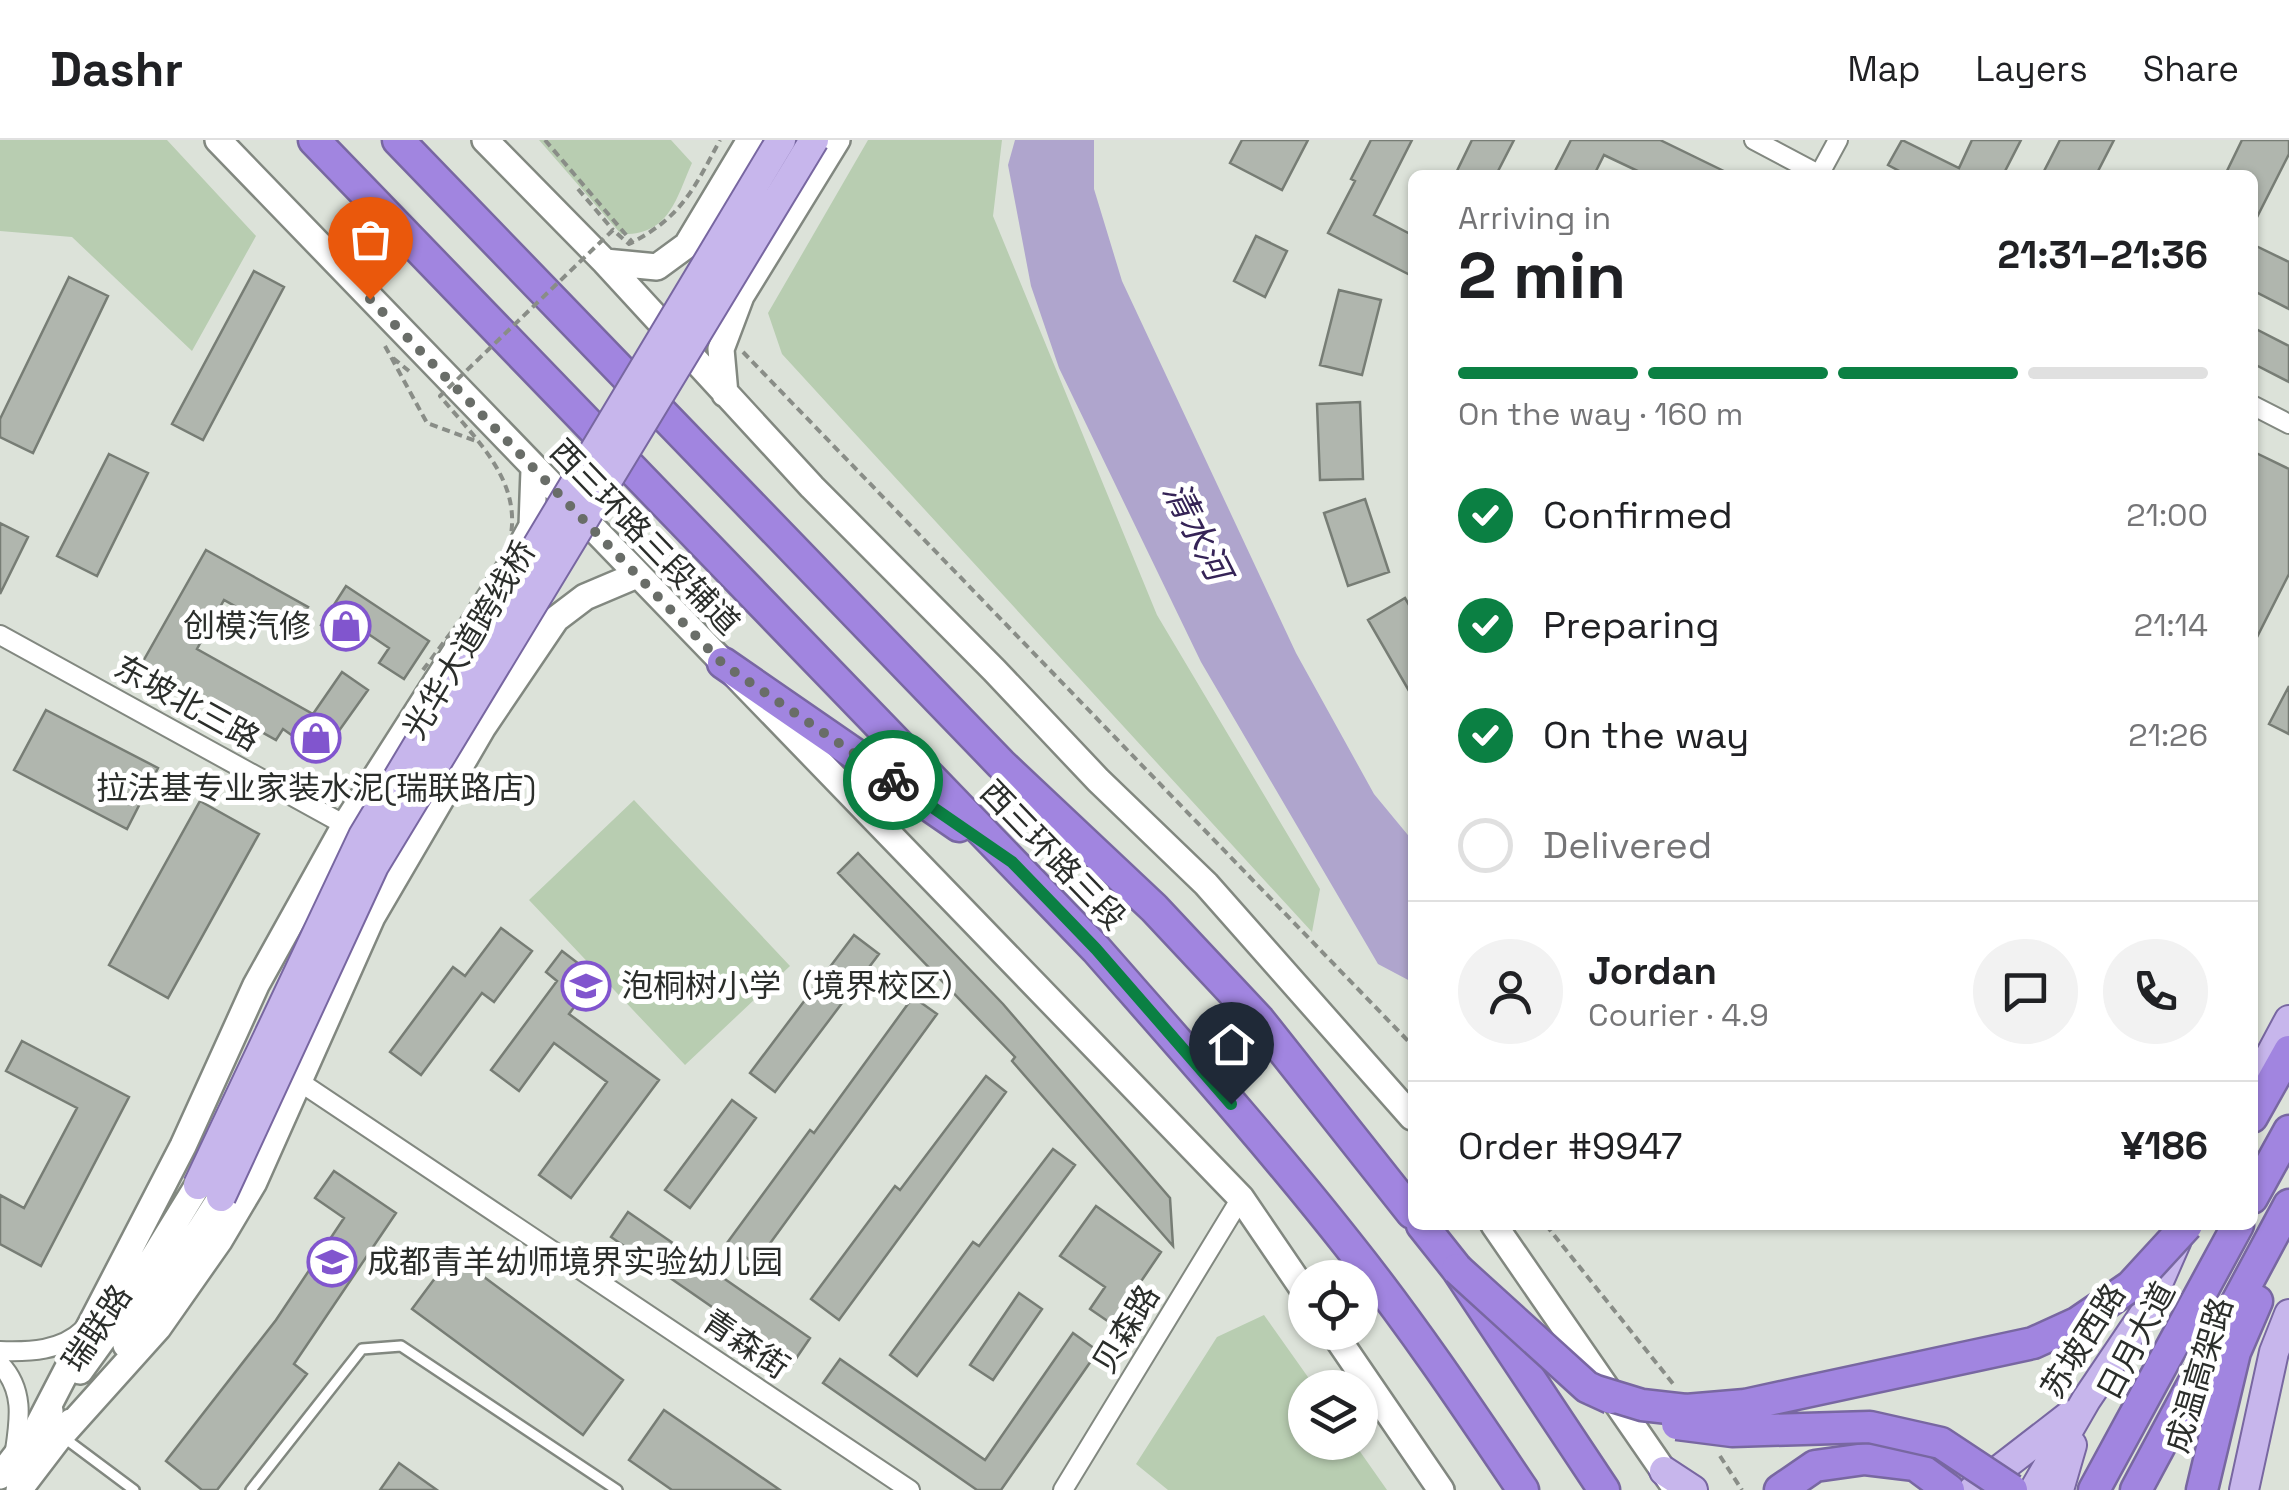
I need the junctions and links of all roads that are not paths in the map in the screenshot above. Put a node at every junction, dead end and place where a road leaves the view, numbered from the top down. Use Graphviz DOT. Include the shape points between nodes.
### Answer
graph roads {
  1 [pos="218,140"];
  2 [pos="314,140"];
  3 [pos="401,140"];
  4 [pos="485,140"];
  5 [pos="750,140"];
  6 [pos="781,140"];
  7 [pos="814,140"];
  8 [pos="837,140"];
  9 [pos="1754,140"];
  10 [pos="1838,140"];
  11 [pos="1811,170"];
  12 [pos="1823,170"];
  13 [pos="606,262"];
  14 [pos="725,394"];
  15 [pos="2258,407"];
  16 [pos="2289,424"];
  17 [pos="534,470"];
  18 [pos="506,562"];
  19 [pos="637,575"];
  20 [pos="556,619"];
  21 [pos="0,635"];
  22 [pos="723,664"];
  23 [pos="346,824"];
  24 [pos="1012,862"];
  25 [pos="2289,1020"];
  26 [pos="2289,1051"];
  27 [pos="2258,1077"];
  28 [pos="300,1082"];
  29 [pos="2258,1106"];
  30 [pos="1408,1112"];
  31 [pos="2289,1131"];
  32 [pos="2258,1187"];
  33 [pos="210,1191"];
  34 [pos="1241,1198"];
  35 [pos="2289,1206"];
  36 [pos="1408,1208"];
  37 [pos="2289,1225"];
  38 [pos="1426,1230"];
  39 [pos="1497,1230"];
  40 [pos="2180,1230"];
  41 [pos="2183,1230"];
  42 [pos="2235,1230"];
  43 [pos="1288,1267"];
  44 [pos="1457,1269"];
  45 [pos="2289,1314"];
  46 [pos="91,1323"];
  47 [pos="1345,1350"];
  48 [pos="0,1351"];
  49 [pos="0,1364"];
  50 [pos="1440,1368"];
  51 [pos="1593,1390"];
  52 [pos="2086,1400"];
  53 [pos="50,1430"];
  54 [pos="7,1467"];
  55 [pos="1670,1481"];
  56 [pos="19,1490"];
  57 [pos="134,1490"];
  58 [pos="252,1490"];
  59 [pos="617,1490"];
  60 [pos="910,1490"];
  61 [pos="1063,1490"];
  62 [pos="1441,1490"];
  63 [pos="1500,1490"];
  64 [pos="1523,1490"];
  65 [pos="1604,1490"];
  66 [pos="1693,1490"];
  67 [pos="1780,1490"];
  68 [pos="1950,1490"];
  69 [pos="1972,1490"];
  70 [pos="2012,1490"];
  71 [pos="2034,1490"];
  72 [pos="2059,1490"];
  73 [pos="2094,1490"];
  74 [pos="2136,1490"];
  75 [pos="2202,1490"];
  76 [pos="2244,1490"];
  1 -- 17 [label="main road, 西三环路三段辅道"];
  2 -- 24 [label="highway, 西三环路三段"];
  3 -- 36 [label="highway, 西三环路三段" via="1001,764 1154,908 1259,1020"];
  4 -- 13 [label="main road"];
  5 -- 13 [label="main road" via="686,245 657,268"];
  6 -- 33 [label="main road, 光华大道跨线桥, bridge" via="362,836"];
  7 -- 33 [label="main road, 光华大道跨线桥, bridge" via="374,866"];
  8 -- 14 [label="main road" via="741,296 721,349"];
  9 -- 11 [label="street"];
  10 -- 12 [label="street"];
  13 -- 14 [label="main road"];
  14 -- 30 [label="main road" via="1206,884"];
  15 -- 16 [label="street"];
  17 -- 18 [label="main road" via="532,526"];
  17 -- 19 [label="main road, 西三环路三段辅道"];
  18 -- 20 [label="main road"];
  18 -- 23 [label="main road"];
  19 -- 20 [label="main road" via="585,597"];
  19 -- 22 [label="main road, 西三环路三段辅道"];
  20 -- 28 [label="main road" via="372,917"];
  21 -- 23 [label="street, 东坡北三路"];
  22 -- 24 [label="highway"];
  22 -- 34 [label="main road, 西三环路三段辅道"];
  23 -- 46 [label="main road" via="256,985 183,1146"];
  24 -- 50 [label="highway, 西三环路三段" via="1208,1075 1350,1246"];
  25 -- 27 [label="main road"];
  26 -- 29 [label="highway"];
  28 -- 53 [label="main road" via="254,1182 158,1328"];
  28 -- 60 [label="street, 青森街"];
  31 -- 32 [label="highway"];
  33 -- 53 [label="main road, 瑞联路" via="118,1357"];
  34 -- 43 [label="main road, 西三环路三段辅道"];
  34 -- 61 [label="street, 贝森路"];
  35 -- 74 [label="highway"];
  37 -- 75 [label="highway, 成温高架路" via="2235,1352"];
  38 -- 44 [label="highway"];
  39 -- 55 [label="main road"];
  40 -- 51 [label="highway, bridge" via="2130,1286 2077,1323 2033,1343 1745,1405 1686,1410"];
  41 -- 52 [label="main road, 苏坡西路" via="2146,1311"];
  42 -- 73 [label="highway, 日月大道"];
  44 -- 51 [label="highway, bridge"];
  44 -- 65 [label="highway, bridge"];
  45 -- 76 [label="main road" via="2274,1352"];
  46 -- 48 [label="street" via="70,1342"];
  46 -- 53 [label="main road"];
  47 -- 62 [label="main road"];
  49 -- 54 [label="street" via="18,1390 20,1413"];
  50 -- 63 [label="highway"];
  50 -- 64 [label="highway, 西三环路三段"];
  51 -- 70 [label="highway, bridge" via="1660,1422 1732,1431 1870,1427 1941,1442"];
  52 -- 69 [label="main road"];
  52 -- 71 [label="main road, 苏坡西路"];
  52 -- 72 [label="main road"];
  53 -- 54 [label="main road, 瑞联路"];
  53 -- 56 [label="main road, 瑞联路"];
  53 -- 57 [label="lane"];
  55 -- 66 [label="main road"];
  58 -- 59 [label="lane" via="362,1349 401,1346"];
  67 -- 68 [label="highway" via="1815,1466 1866,1458 1915,1465"];
}
